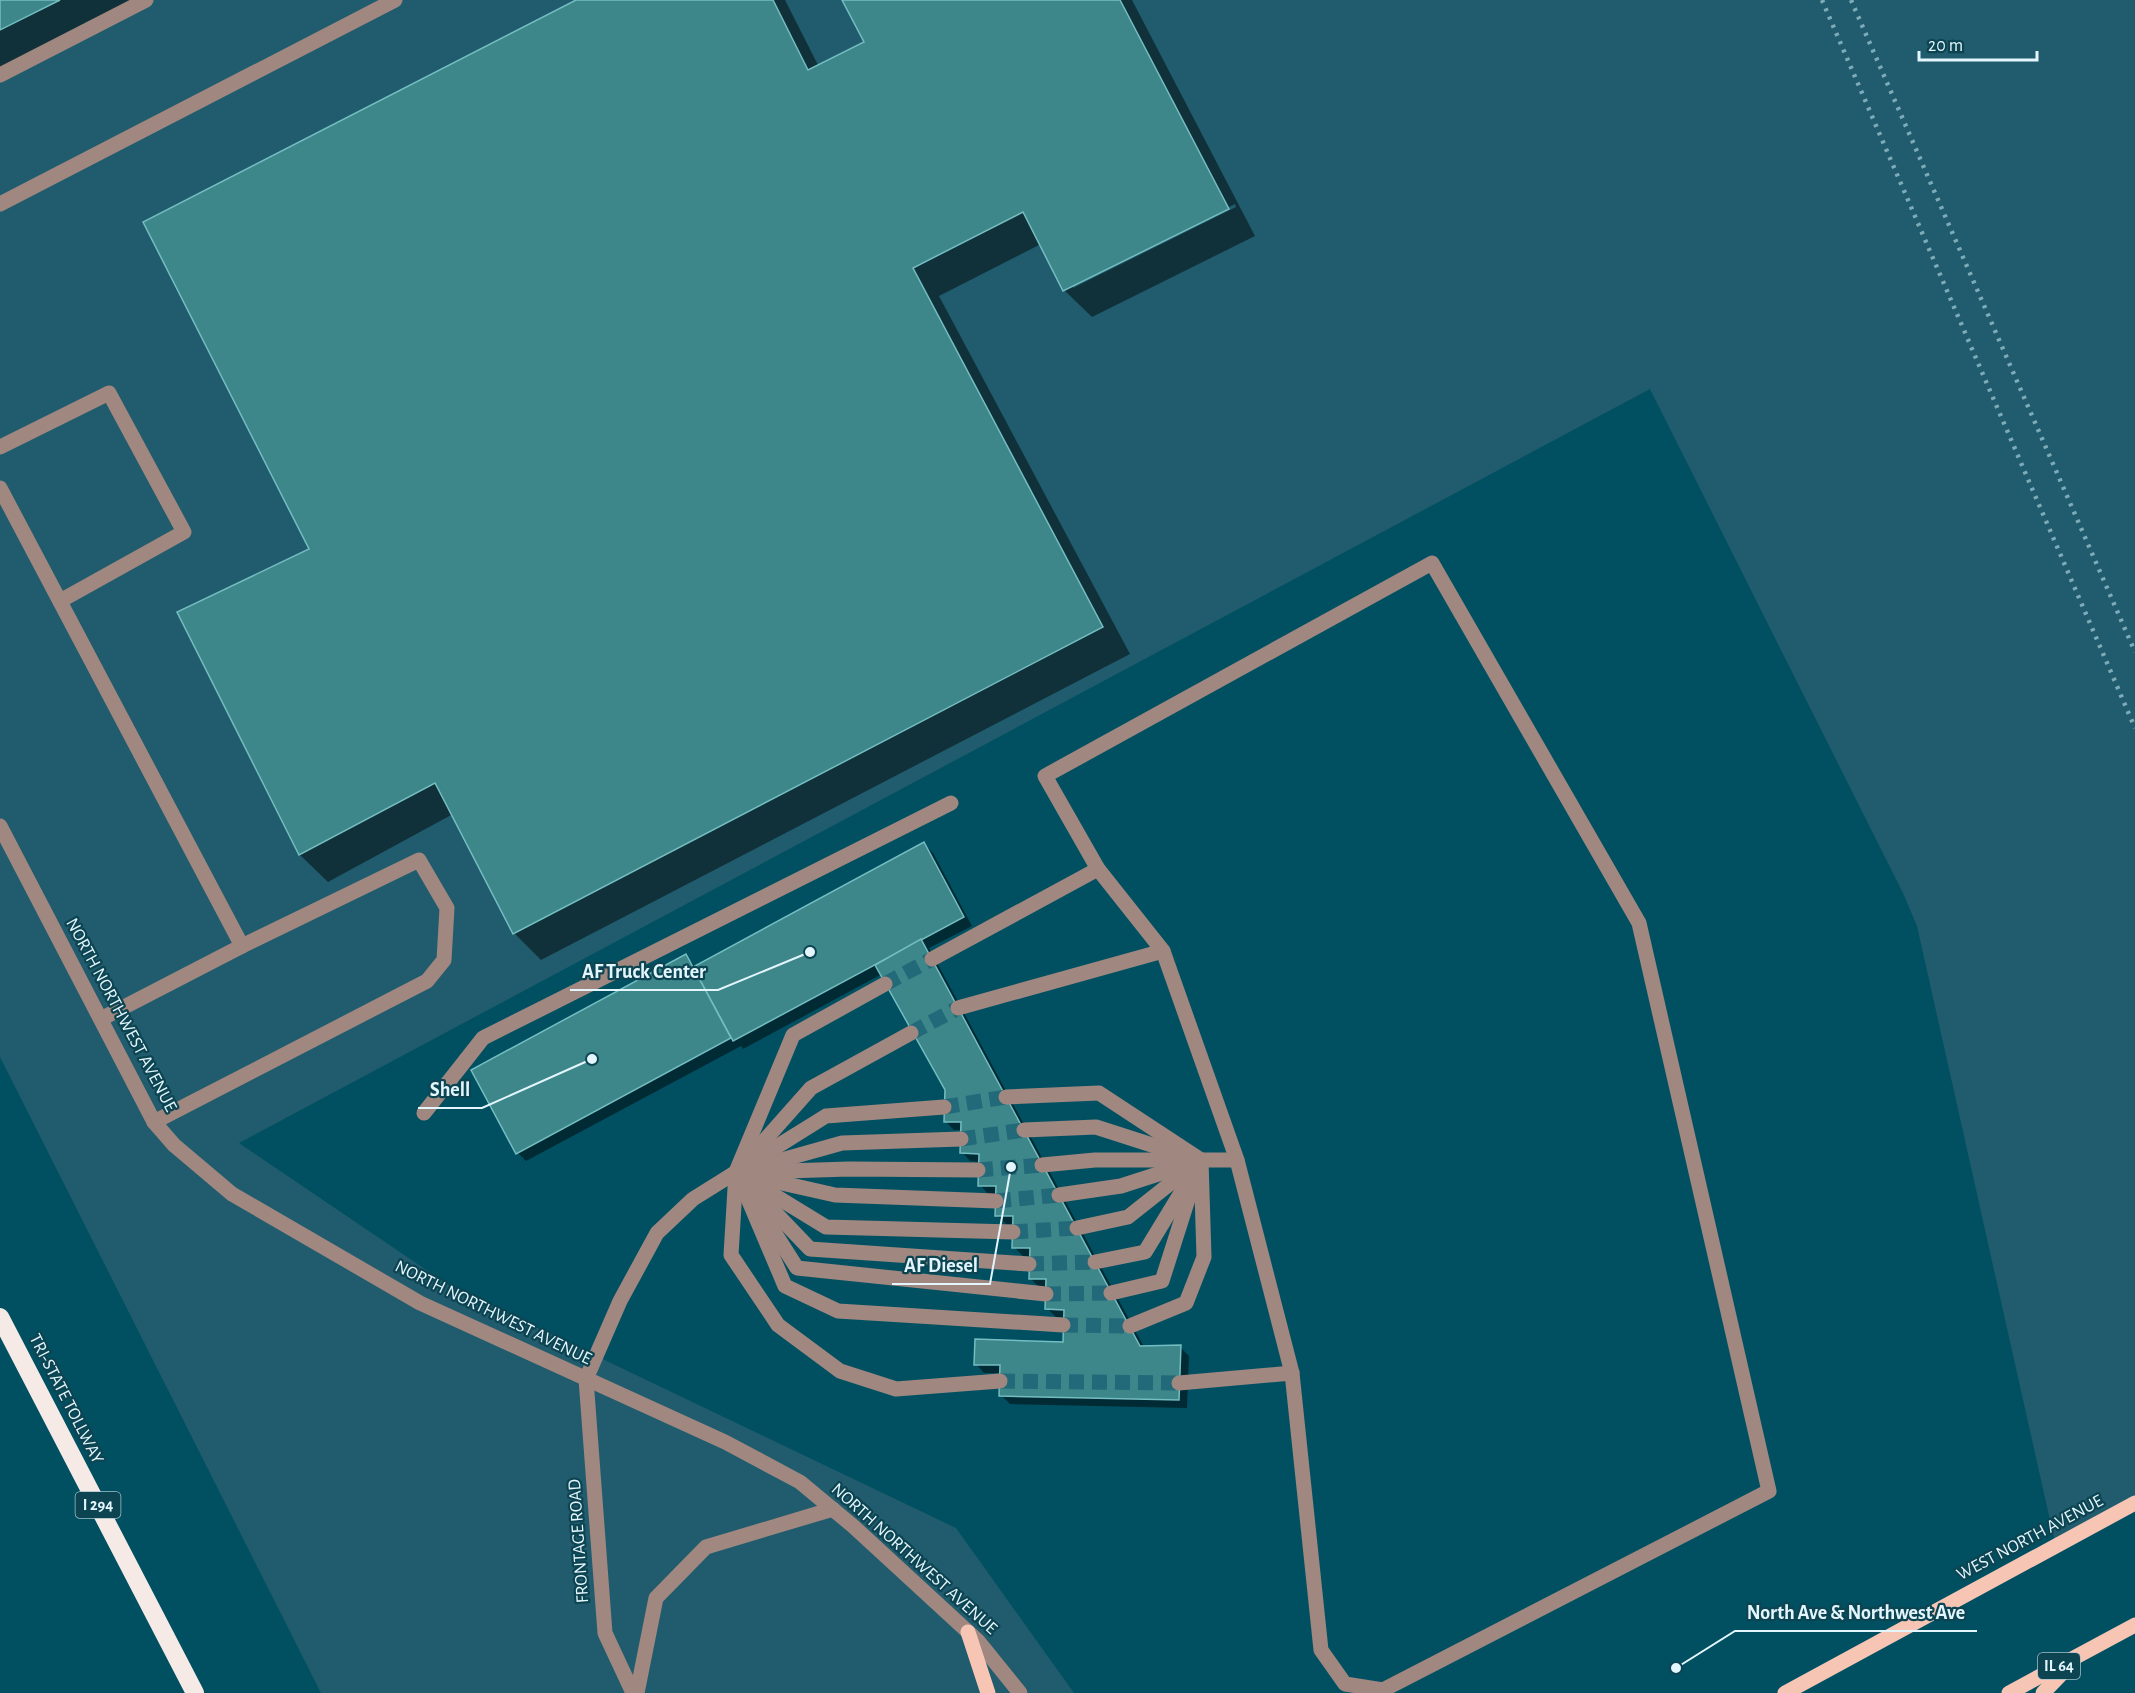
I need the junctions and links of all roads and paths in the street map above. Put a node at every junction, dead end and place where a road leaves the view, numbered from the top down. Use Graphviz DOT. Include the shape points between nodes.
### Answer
graph roads {
  1 [pos="146,0"];
  2 [pos="394,0"];
  3 [pos="0,75"];
  4 [pos="0,204"];
  5 [pos="0,447"];
  6 [pos="0,488"];
  7 [pos="60,601"];
  8 [pos="951,803"];
  9 [pos="0,826"];
  10 [pos="1098,869"];
  11 [pos="242,946"];
  12 [pos="1162,951"];
  13 [pos="932,959"];
  14 [pos="885,984"];
  15 [pos="958,1008"];
  16 [pos="101,1019"];
  17 [pos="911,1033"];
  18 [pos="1006,1097"];
  19 [pos="944,1107"];
  20 [pos="424,1113"];
  21 [pos="154,1122"];
  22 [pos="1024,1130"];
  23 [pos="961,1139"];
  24 [pos="1201,1160"];
  25 [pos="1237,1160"];
  26 [pos="1042,1164"];
  27 [pos="978,1170"];
  28 [pos="736,1172"];
  29 [pos="1059,1195"];
  30 [pos="996,1201"];
  31 [pos="1077,1228"];
  32 [pos="1013,1232"];
  33 [pos="1095,1262"];
  34 [pos="1029,1264"];
  35 [pos="1111,1293"];
  36 [pos="1046,1294"];
  37 [pos="0,1317"];
  38 [pos="1063,1325"];
  39 [pos="1130,1326"];
  40 [pos="1292,1373"];
  41 [pos="586,1379"];
  42 [pos="1000,1381"];
  43 [pos="1179,1383"];
  44 [pos="2135,1503"];
  45 [pos="833,1509"];
  46 [pos="2135,1624"];
  47 [pos="968,1632"];
  48 [pos="2080,1655"];
  49 [pos="195,1693"];
  50 [pos="635,1693"];
  51 [pos="988,1693"];
  52 [pos="1020,1693"];
  53 [pos="1785,1693"];
  54 [pos="2010,1693"];
  55 [pos="2043,1693"];
  1 -- 3 [label="street"];
  2 -- 4 [label="street"];
  5 -- 7 [label="street" via="109,393 184,532"];
  6 -- 7 [label="street"];
  7 -- 11 [label="street"];
  8 -- 20 [label="street" via="483,1038"];
  9 -- 16 [label="street, NORTH NORTHWEST AVENUE"];
  10 -- 12 [label="street"];
  10 -- 13 [label="street"];
  10 -- 40 [label="street" via="1045,776 1432,563 1639,923 1769,1491 1383,1689 1345,1684 1321,1650"];
  11 -- 16 [label="street"];
  11 -- 21 [label="street" via="419,860 447,908 444,960 427,981"];
  12 -- 15 [label="street"];
  12 -- 25 [label="street"];
  14 -- 28 [label="street" via="793,1035"];
  16 -- 21 [label="street, NORTH NORTHWEST AVENUE"];
  17 -- 28 [label="street" via="811,1088"];
  18 -- 24 [label="street" via="1099,1093"];
  19 -- 28 [label="street" via="826,1116"];
  21 -- 41 [label="street, NORTH NORTHWEST AVENUE" via="174,1145 232,1194 420,1303"];
  22 -- 24 [label="street" via="1096,1127"];
  23 -- 28 [label="street" via="842,1143"];
  24 -- 25 [label="street"];
  24 -- 26 [label="street"];
  24 -- 29 [label="street" via="1121,1186"];
  24 -- 31 [label="street" via="1128,1217"];
  24 -- 33 [label="street" via="1145,1252"];
  24 -- 35 [label="street" via="1162,1281"];
  24 -- 39 [label="street" via="1204,1257 1186,1303"];
  25 -- 40 [label="street"];
  27 -- 28 [label="street"];
  28 -- 30 [label="street" via="835,1195"];
  28 -- 32 [label="street" via="826,1227"];
  28 -- 34 [label="street" via="810,1249"];
  28 -- 36 [label="street" via="797,1268"];
  28 -- 38 [label="street" via="785,1286 838,1311"];
  28 -- 41 [label="street" via="693,1199 657,1233 620,1300"];
  28 -- 42 [label="street" via="730,1255 778,1325 840,1371 896,1389"];
  37 -- 49 [label="highway, TRI-STATE TOLLWAY / I 294"];
  40 -- 43 [label="street"];
  41 -- 45 [label="street, NORTH NORTHWEST AVENUE" via="725,1442 800,1482"];
  41 -- 50 [label="street, FRONTAGE ROAD" via="605,1633"];
  44 -- 53 [label="main road, WEST NORTH AVENUE"];
  45 -- 47 [label="street, NORTH NORTHWEST AVENUE"];
  45 -- 50 [label="street" via="706,1547 656,1598"];
  46 -- 48 [label="main road, IL 64"];
  47 -- 51 [label="main road"];
  47 -- 52 [label="street, NORTH NORTHWEST AVENUE"];
  48 -- 54 [label="main road, IL 64"];
  48 -- 55 [label="main road"];
}
